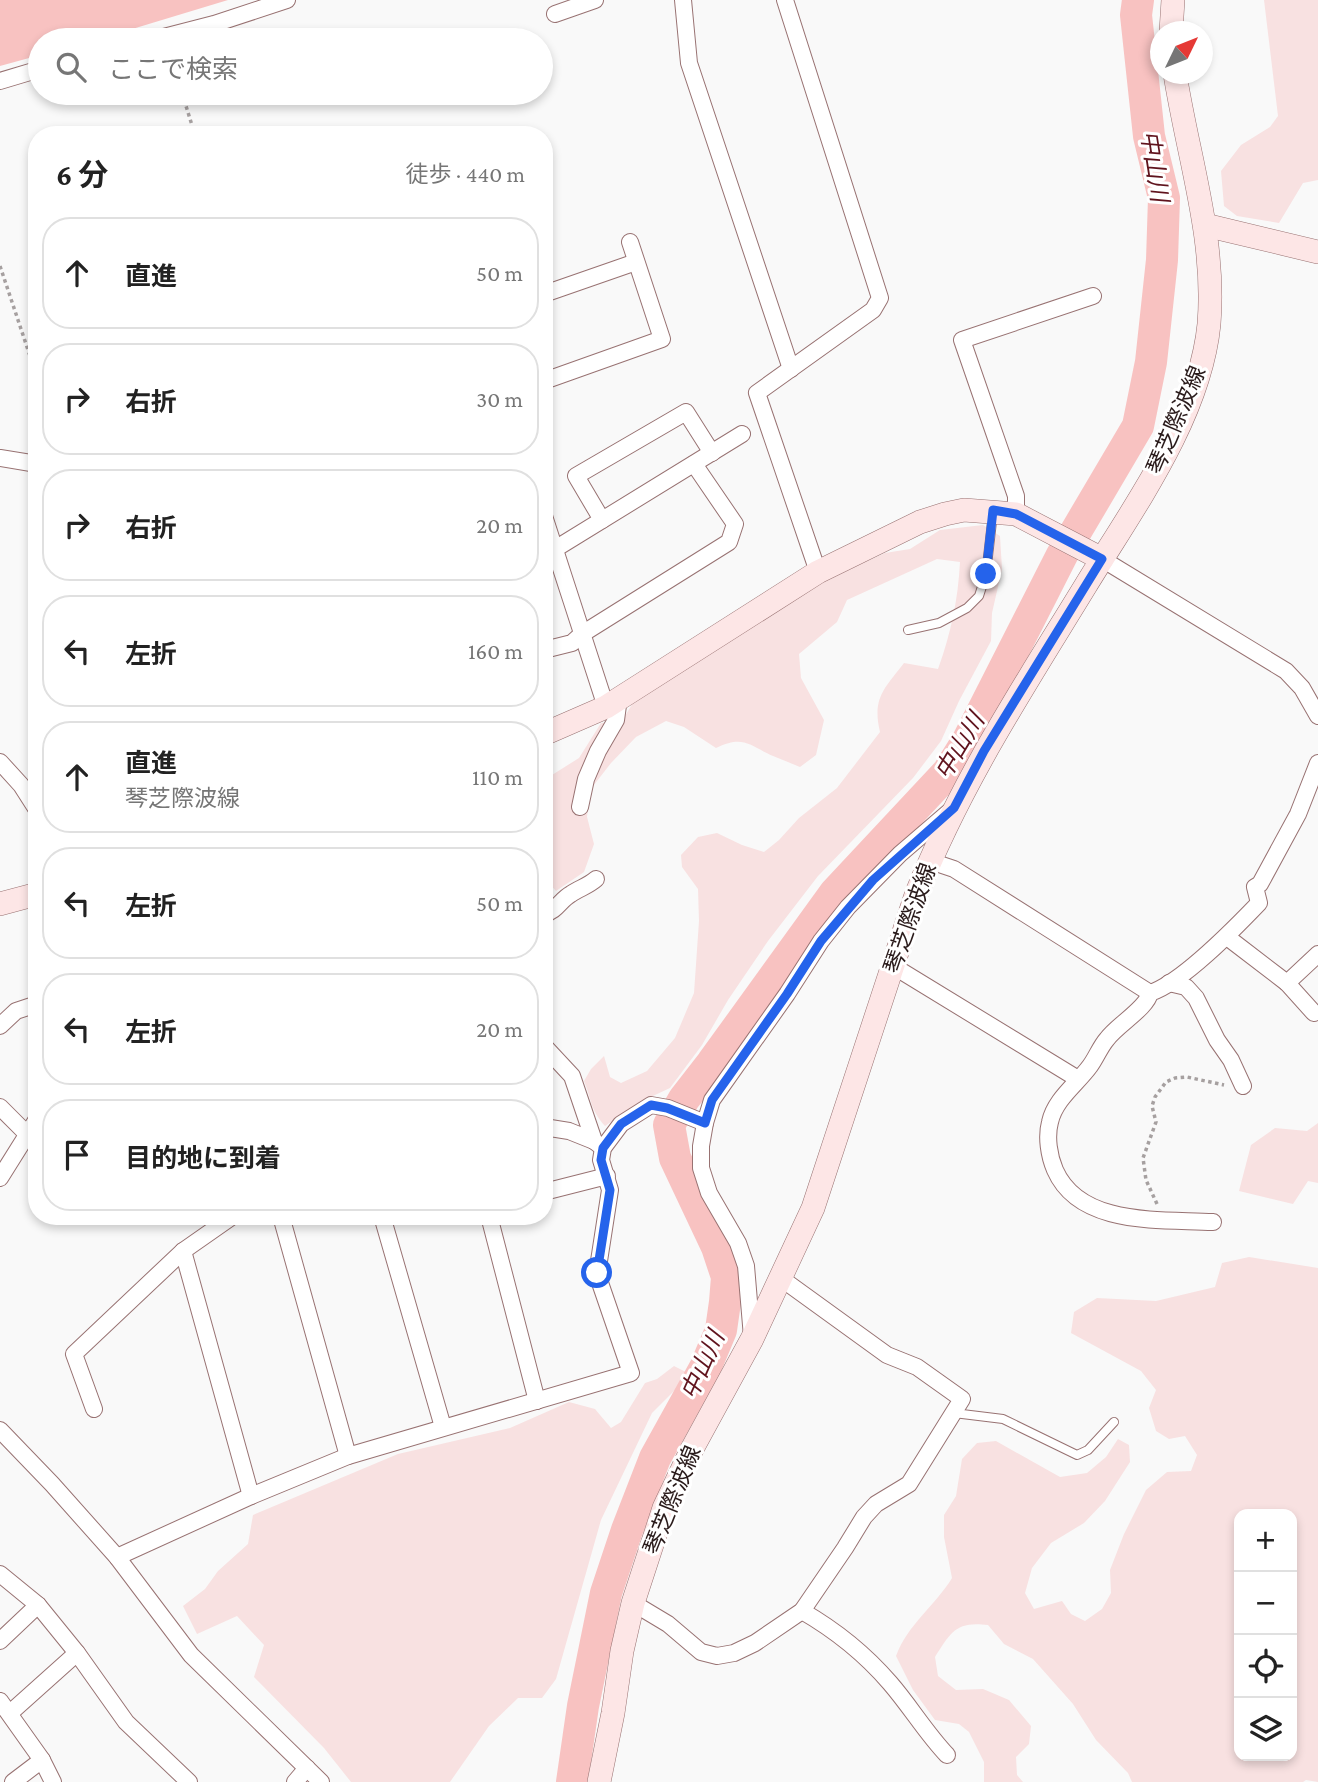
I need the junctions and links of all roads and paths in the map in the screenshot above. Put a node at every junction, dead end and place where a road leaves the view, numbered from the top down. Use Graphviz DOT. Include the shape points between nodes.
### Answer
graph roads {
  1 [pos="287,0"];
  2 [pos="596,0"];
  3 [pos="683,0"];
  4 [pos="785,0"];
  5 [pos="1173,0"];
  6 [pos="555,14"];
  7 [pos="1172,21"];
  8 [pos="199,28"];
  9 [pos="28,73"];
  10 [pos="0,81"];
  11 [pos="1177,84"];
  12 [pos="186,105"];
  13 [pos="192,126"];
  14 [pos="1206,225"];
  15 [pos="630,242"];
  16 [pos="1318,252"];
  17 [pos="636,262"];
  18 [pos="0,266"];
  19 [pos="553,290"];
  20 [pos="1093,296"];
  21 [pos="28,350"];
  22 [pos="791,369"];
  23 [pos="553,378"];
  24 [pos="742,434"];
  25 [pos="712,453"];
  26 [pos="0,458"];
  27 [pos="28,463"];
  28 [pos="694,464"];
  29 [pos="993,510"];
  30 [pos="1016,514"];
  31 [pos="602,520"];
  32 [pos="553,548"];
  33 [pos="553,558"];
  34 [pos="1102,559"];
  35 [pos="818,572"];
  36 [pos="908,630"];
  37 [pos="582,634"];
  38 [pos="553,648"];
  39 [pos="612,703"];
  40 [pos="1318,716"];
  41 [pos="553,730"];
  42 [pos="0,762"];
  43 [pos="1318,763"];
  44 [pos="28,796"];
  45 [pos="580,807"];
  46 [pos="954,808"];
  47 [pos="930,861"];
  48 [pos="596,879"];
  49 [pos="28,896"];
  50 [pos="0,904"];
  51 [pos="553,909"];
  52 [pos="1227,937"];
  53 [pos="1318,954"];
  54 [pos="893,966"];
  55 [pos="1169,983"];
  56 [pos="1287,983"];
  57 [pos="1150,993"];
  58 [pos="28,1007"];
  59 [pos="1314,1013"];
  60 [pos="0,1026"];
  61 [pos="553,1056"];
  62 [pos="1078,1079"];
  63 [pos="1243,1086"];
  64 [pos="0,1107"];
  65 [pos="705,1123"];
  66 [pos="553,1129"];
  67 [pos="28,1130"];
  68 [pos="26,1133"];
  69 [pos="598,1145"];
  70 [pos="607,1176"];
  71 [pos="0,1178"];
  72 [pos="553,1190"];
  73 [pos="1163,1219"];
  74 [pos="1213,1222"];
  75 [pos="220,1225"];
  76 [pos="284,1225"];
  77 [pos="385,1225"];
  78 [pos="491,1225"];
  79 [pos="183,1251"];
  80 [pos="782,1279"];
  81 [pos="752,1339"];
  82 [pos="537,1401"];
  83 [pos="94,1409"];
  84 [pos="951,1412"];
  85 [pos="1114,1422"];
  86 [pos="443,1427"];
  87 [pos="0,1430"];
  88 [pos="348,1456"];
  89 [pos="251,1496"];
  90 [pos="117,1557"];
  91 [pos="0,1574"];
  92 [pos="633,1603"];
  93 [pos="38,1605"];
  94 [pos="802,1611"];
  95 [pos="0,1641"];
  96 [pos="77,1653"];
  97 [pos="5,1707"];
  98 [pos="947,1755"];
  99 [pos="42,1760"];
  100 [pos="307,1768"];
  101 [pos="13,1782"];
  102 [pos="53,1782"];
  103 [pos="189,1782"];
  104 [pos="295,1782"];
  105 [pos="321,1782"];
  106 [pos="599,1782"];
  1 -- 8 [label="street"];
  2 -- 6 [label="street"];
  3 -- 22 [label="street" via="689,63"];
  4 -- 22 [label="street" via="880,298 873,310"];
  5 -- 7 [label="main road"];
  9 -- 10 [label="street"];
  11 -- 14 [label="main road, 琴芝際波線"];
  12 -- 13 [label="path"];
  14 -- 16 [label="main road"];
  14 -- 34 [label="main road, 琴芝際波線" via="1210,283 1202,363 1161,462"];
  15 -- 17 [label="street"];
  17 -- 19 [label="street"];
  17 -- 23 [label="street" via="662,339"];
  18 -- 21 [label="path"];
  20 -- 30 [label="street" via="962,340 1016,496"];
  22 -- 35 [label="street" via="757,393"];
  24 -- 25 [label="street"];
  25 -- 28 [label="street"];
  25 -- 31 [label="street" via="686,412 576,476"];
  26 -- 27 [label="street"];
  28 -- 31 [label="street"];
  28 -- 37 [label="street" via="735,524 729,542"];
  29 -- 30 [label="main road"];
  29 -- 35 [label="main road" via="964,510 920,522"];
  29 -- 36 [label="lane" via="979,596 939,624"];
  30 -- 34 [label="main road"];
  31 -- 32 [label="street"];
  33 -- 37 [label="street"];
  34 -- 40 [label="street" via="1286,671"];
  34 -- 46 [label="main road, 琴芝際波線"];
  35 -- 39 [label="main road"];
  37 -- 38 [label="street" via="572,643"];
  37 -- 39 [label="street"];
  39 -- 41 [label="main road"];
  39 -- 45 [label="street" via="617,720 586,779"];
  42 -- 44 [label="street"];
  43 -- 52 [label="street" via="1298,814 1255,887 1259,903"];
  46 -- 47 [label="main road, 琴芝際波線"];
  46 -- 65 [label="street" via="873,880 821,941 712,1100"];
  47 -- 54 [label="main road, 琴芝際波線"];
  47 -- 57 [label="street" via="954,869"];
  48 -- 51 [label="street"];
  49 -- 50 [label="main road"];
  52 -- 55 [label="street"];
  52 -- 56 [label="street"];
  53 -- 56 [label="street"];
  54 -- 62 [label="street"];
  54 -- 80 [label="main road, 琴芝際波線" via="813,1208"];
  55 -- 57 [label="street"];
  55 -- 63 [label="street" via="1186,987 1196,998"];
  56 -- 59 [label="street"];
  57 -- 62 [label="street" via="1149,1000 1107,1038"];
  58 -- 60 [label="street"];
  61 -- 69 [label="street" via="572,1076"];
  62 -- 73 [label="street" via="1050,1122 1051,1161 1059,1180 1089,1206 1124,1216"];
  63 -- 73 [label="path" via="1187,1077 1167,1082 1155,1097 1156,1122 1143,1158 1146,1180"];
  64 -- 68 [label="street"];
  65 -- 69 [label="street" via="651,1105"];
  65 -- 81 [label="street" via="701,1168 746,1266"];
  66 -- 69 [label="street"];
  67 -- 68 [label="street"];
  68 -- 71 [label="street"];
  69 -- 70 [label="street"];
  70 -- 72 [label="street"];
  70 -- 82 [label="street" via="610,1190 597,1273 631,1373"];
  73 -- 74 [label="street"];
  75 -- 79 [label="street"];
  76 -- 88 [label="street"];
  77 -- 86 [label="street"];
  78 -- 82 [label="street"];
  79 -- 83 [label="street" via="74,1354"];
  79 -- 89 [label="street"];
  80 -- 81 [label="main road, 琴芝際波線"];
  80 -- 84 [label="street" via="887,1355 917,1367 962,1399"];
  81 -- 92 [label="main road, 琴芝際波線" via="664,1508"];
  82 -- 86 [label="street"];
  84 -- 85 [label="lane" via="1003,1419 1077,1455 1088,1450"];
  84 -- 94 [label="street" via="909,1485 876,1504 864,1517"];
  86 -- 88 [label="street"];
  87 -- 90 [label="street"];
  88 -- 89 [label="street"];
  89 -- 90 [label="street"];
  90 -- 100 [label="street" via="191,1655"];
  91 -- 93 [label="street"];
  92 -- 94 [label="street" via="701,1652 718,1656 755,1643"];
  92 -- 106 [label="main road, 琴芝際波線"];
  93 -- 95 [label="street"];
  93 -- 96 [label="street"];
  94 -- 98 [label="street" via="828,1626 890,1683"];
  96 -- 97 [label="street"];
  96 -- 103 [label="street" via="126,1722"];
  97 -- 99 [label="street"];
  99 -- 101 [label="street"];
  99 -- 102 [label="street"];
  100 -- 104 [label="street"];
  100 -- 105 [label="street"];
}
